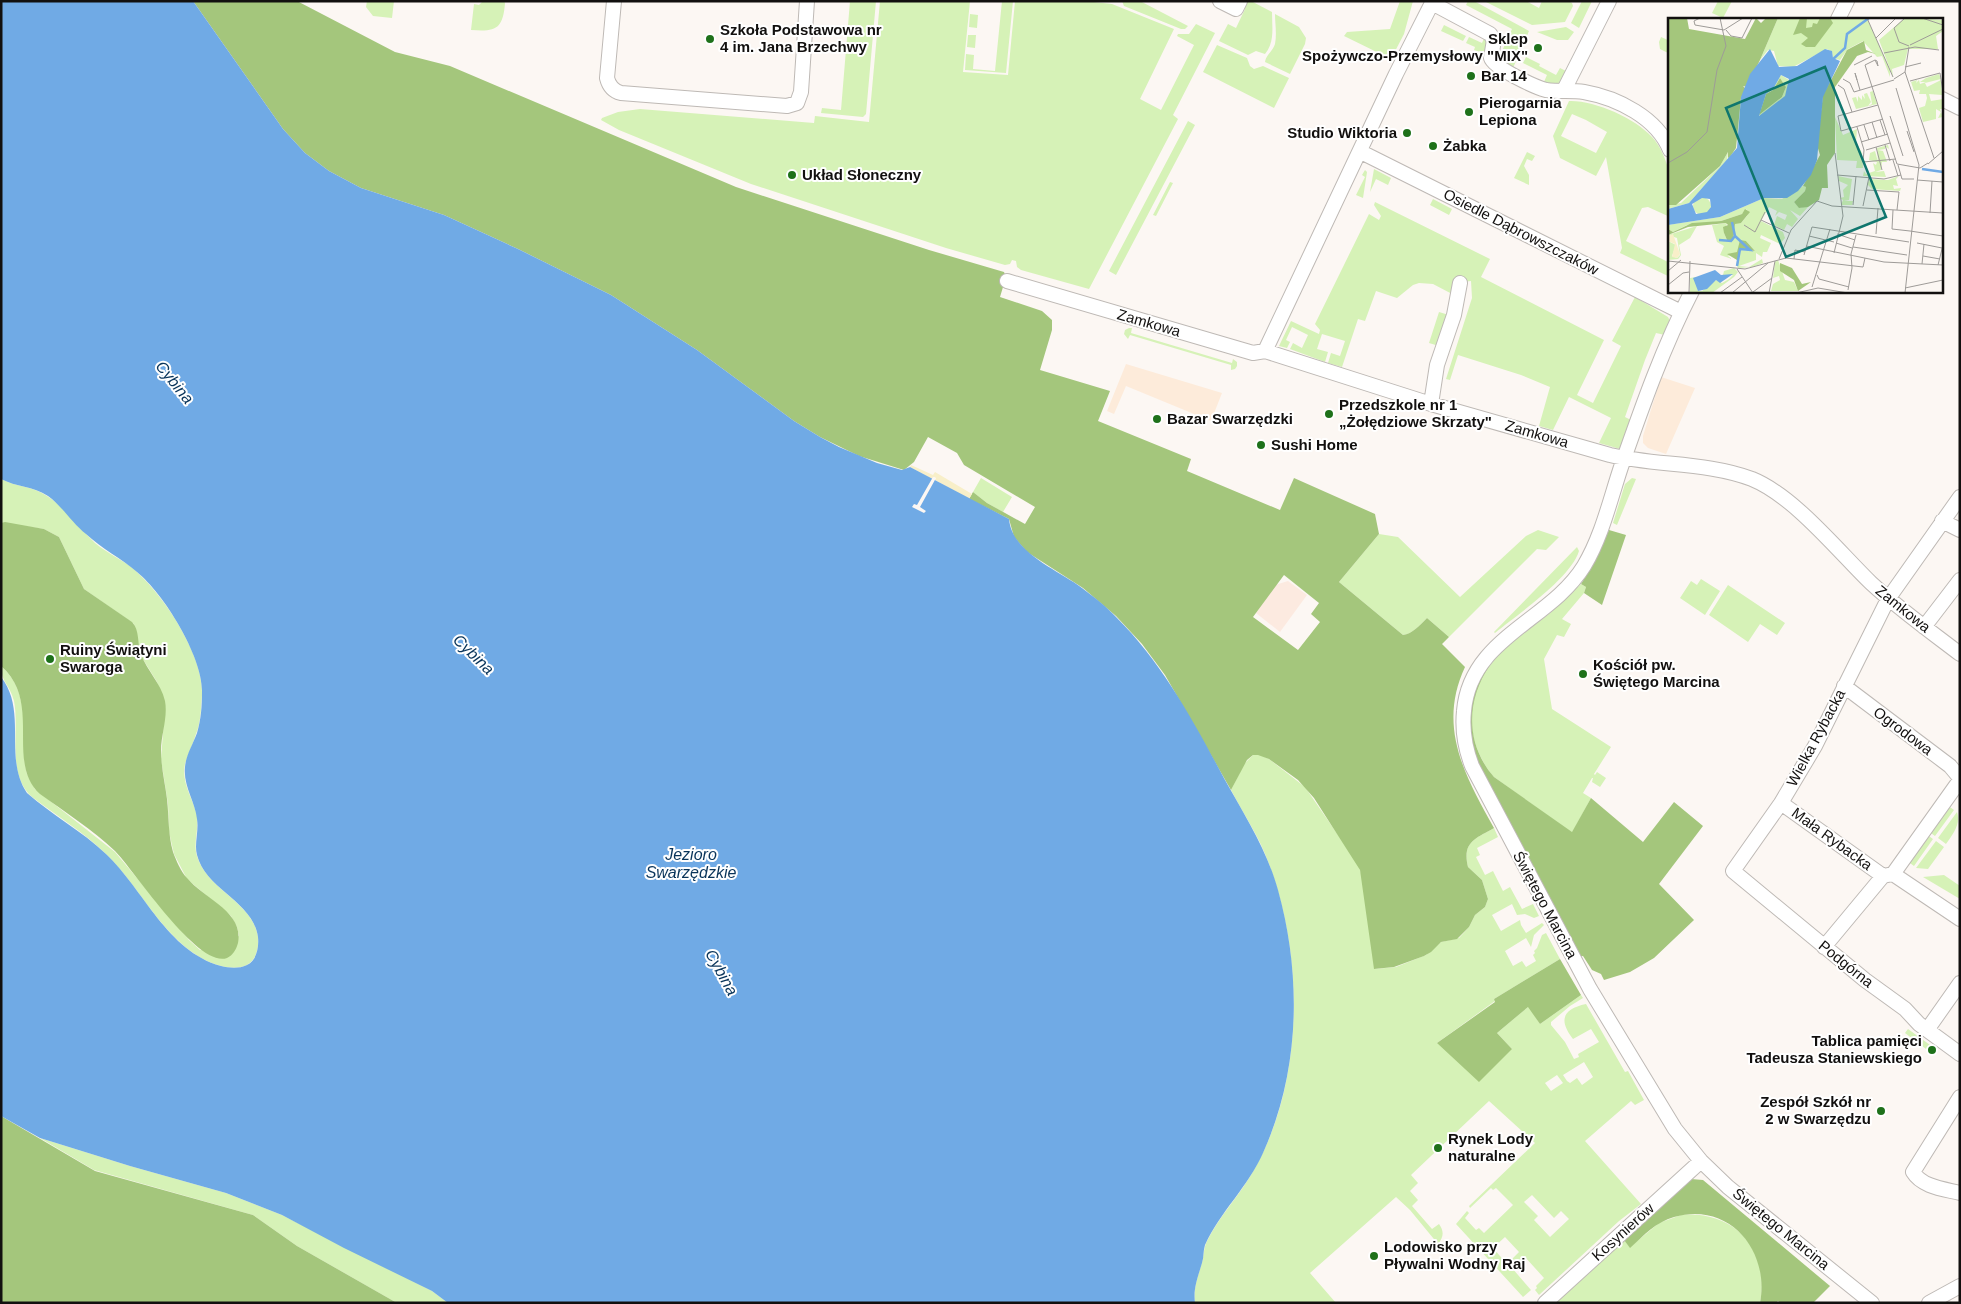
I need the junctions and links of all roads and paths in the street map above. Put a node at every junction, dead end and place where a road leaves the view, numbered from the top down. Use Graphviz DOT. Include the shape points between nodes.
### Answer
graph roads {
  1 [pos="614,1"];
  2 [pos="807,1"];
  3 [pos="1220,1"];
  4 [pos="1609,1"];
  5 [pos="1847,1"];
  6 [pos="1432,2"];
  7 [pos="1238,5"];
  8 [pos="1838,18"];
  9 [pos="1564,90"];
  10 [pos="1944,101"];
  11 [pos="1960,108"];
  12 [pos="1668,145"];
  13 [pos="1361,152"];
  14 [pos="1007,281"];
  15 [pos="1460,284"];
  16 [pos="1691,292"];
  17 [pos="1681,312"];
  18 [pos="1259,352"];
  19 [pos="1431,404"];
  20 [pos="1624,458"];
  21 [pos="1960,497"];
  22 [pos="1942,520"];
  23 [pos="1960,530"];
  24 [pos="1960,580"];
  25 [pos="1888,599"];
  26 [pos="1924,627"];
  27 [pos="1960,654"];
  28 [pos="1844,686"];
  29 [pos="1960,779"];
  30 [pos="1781,803"];
  31 [pos="1733,871"];
  32 [pos="1888,875"];
  33 [pos="1960,919"];
  34 [pos="1824,947"];
  35 [pos="1960,983"];
  36 [pos="1927,1030"];
  37 [pos="1960,1054"];
  38 [pos="1960,1097"];
  39 [pos="1702,1161"];
  40 [pos="1960,1193"];
  41 [pos="1960,1286"];
  42 [pos="1545,1303"];
  43 [pos="1872,1303"];
  44 [pos="1930,1303"];
  1 -- 2 [label="street" via="607,78 614,90 787,106 797,103 801,92"];
  3 -- 7 [label="street"];
  4 -- 9 [label="street"];
  5 -- 8 [label="street"];
  6 -- 9 [label="street" via="1490,34 1494,40 1491,58 1497,66 1543,89"];
  6 -- 13 [label="street"];
  9 -- 12 [label="street" via="1598,96 1628,108 1657,128"];
  10 -- 11 [label="street"];
  13 -- 17 [label="street, Osiedle Dąbrowszczaków"];
  13 -- 18 [label="street"];
  14 -- 18 [label="street, Zamkowa"];
  15 -- 19 [label="street" via="1454,316 1437,365"];
  16 -- 17 [label="street, Świętego Marcina"];
  17 -- 20 [label="street, Świętego Marcina" via="1655,371"];
  18 -- 19 [label="street, Zamkowa"];
  19 -- 20 [label="street, Zamkowa"];
  20 -- 25 [label="street, Zamkowa" via="1712,469 1759,483 1784,499"];
  20 -- 39 [label="street, Świętego Marcina" via="1599,533 1584,566 1558,594 1479,665 1466,692 1463,728 1472,766 1590,989 1666,1116"];
  21 -- 22 [label="street, Wielka Rybacka"];
  22 -- 23 [label="street"];
  22 -- 25 [label="street, Wielka Rybacka"];
  24 -- 26 [label="street"];
  25 -- 26 [label="street, Zamkowa"];
  25 -- 28 [label="street, Wielka Rybacka"];
  26 -- 27 [label="street, Zamkowa"];
  28 -- 29 [label="street, Ogrodowa" via="1950,766"];
  28 -- 30 [label="street, Wielka Rybacka" via="1815,746"];
  29 -- 32 [label="street"];
  30 -- 31 [label="street, Wielka Rybacka"];
  30 -- 32 [label="street, Mała Rybacka"];
  31 -- 34 [label="street, Podgórna"];
  32 -- 33 [label="street, Mała Rybacka"];
  32 -- 34 [label="street"];
  34 -- 36 [label="street, Podgórna" via="1905,1009"];
  35 -- 36 [label="street"];
  36 -- 37 [label="street, Podgórna"];
  38 -- 40 [label="street" via="1914,1169 1916,1175 1931,1186"];
  39 -- 42 [label="street, Kosynierów"];
  39 -- 43 [label="street, Świętego Marcina" via="1750,1206"];
  41 -- 44 [label="street"];
}
